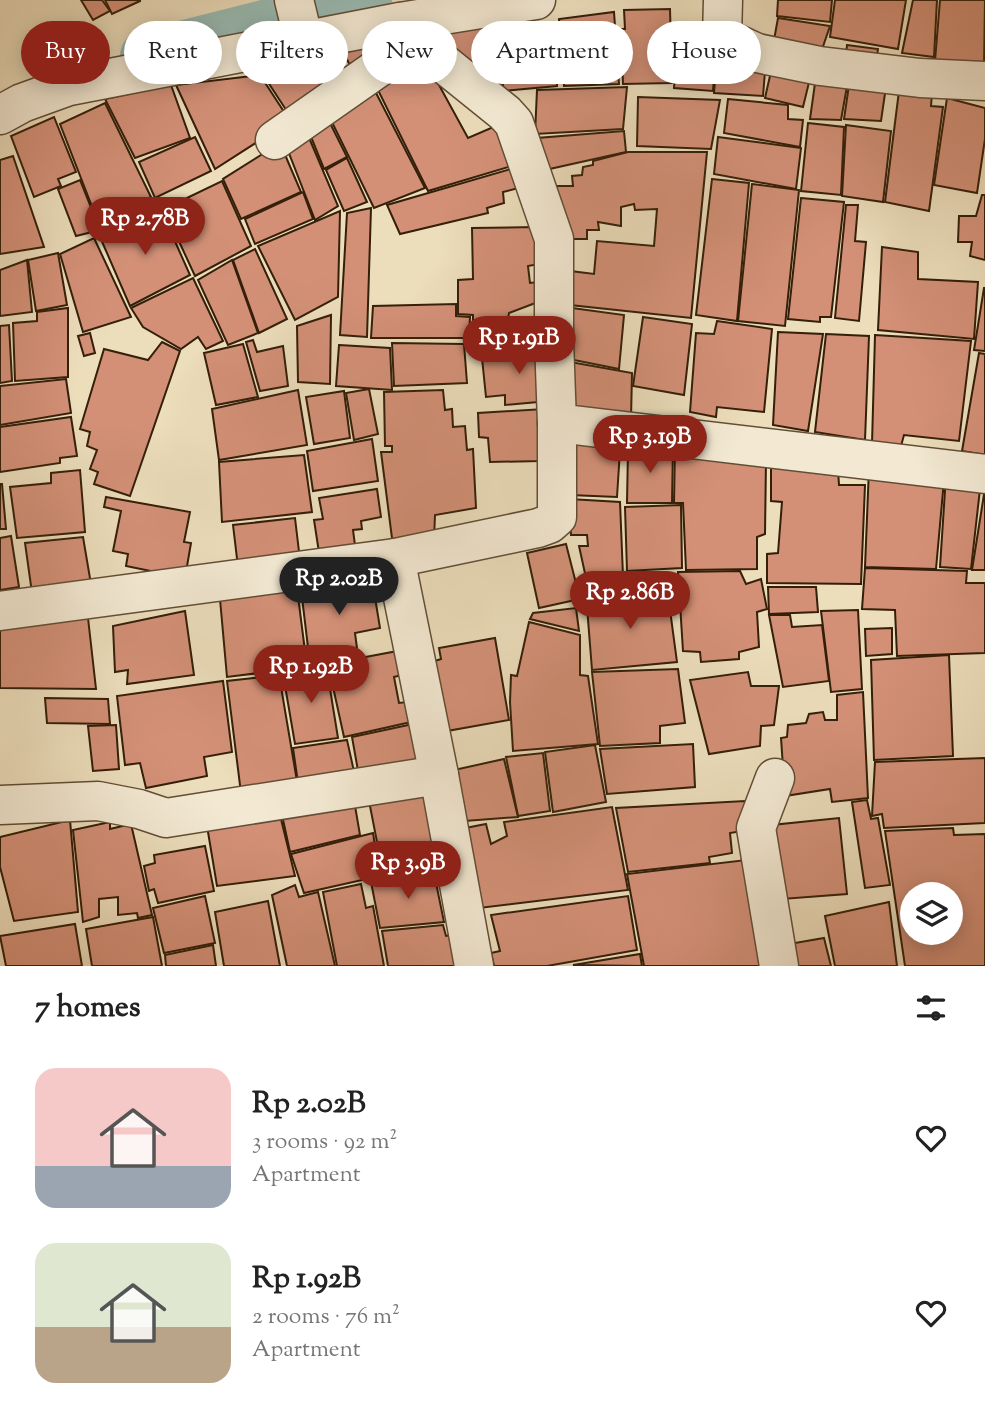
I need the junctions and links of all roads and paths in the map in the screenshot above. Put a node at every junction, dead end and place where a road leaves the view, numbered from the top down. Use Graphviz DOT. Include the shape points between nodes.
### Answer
graph roads {
  1 [pos="536,0"];
  2 [pos="723,0"];
  3 [pos="450,21"];
  4 [pos="236,40"];
  5 [pos="362,69"];
  6 [pos="457,72"];
  7 [pos="985,81"];
  8 [pos="0,115"];
  9 [pos="275,140"];
  10 [pos="557,423"];
  11 [pos="985,474"];
  12 [pos="395,558"];
  13 [pos="0,611"];
  14 [pos="439,775"];
  15 [pos="775,778"];
  16 [pos="0,805"];
  17 [pos="474,966"];
  18 [pos="779,966"];
  1 -- 3 [label="street"];
  2 -- 7 [label="street" via="722,37 757,53 820,66"];
  4 -- 8 [label="street" via="69,86"];
  5 -- 9 [label="street"];
  6 -- 10 [label="street" via="514,123 554,239"];
  10 -- 11 [label="street"];
  10 -- 12 [label="street" via="557,517 553,521"];
  12 -- 13 [label="street"];
  12 -- 14 [label="street"];
  14 -- 16 [label="street" via="166,818 98,801"];
  14 -- 17 [label="street"];
  15 -- 18 [label="street" via="756,828"];
}
